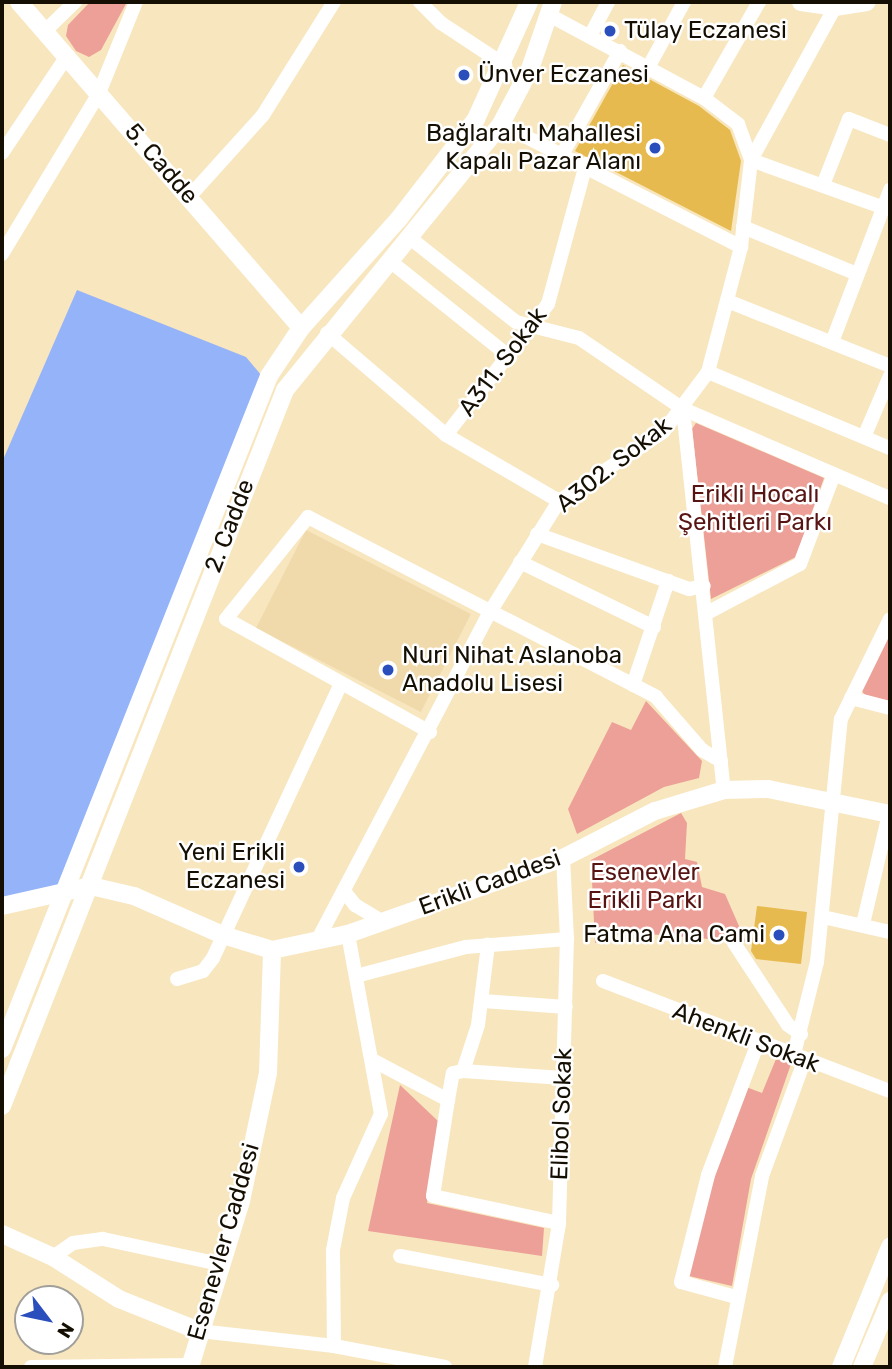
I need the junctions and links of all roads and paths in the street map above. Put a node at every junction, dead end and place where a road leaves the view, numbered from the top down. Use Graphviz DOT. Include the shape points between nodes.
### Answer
graph roads {
  1 [pos="19,2"];
  2 [pos="75,2"];
  3 [pos="136,2"];
  4 [pos="334,2"];
  5 [pos="420,2"];
  6 [pos="529,2"];
  7 [pos="608,2"];
  8 [pos="684,2"];
  9 [pos="759,2"];
  10 [pos="801,2"];
  11 [pos="867,2"];
  12 [pos="835,7"];
  13 [pos="552,9"];
  14 [pos="46,31"];
  15 [pos="590,36"];
  16 [pos="620,51"];
  17 [pos="67,55"];
  18 [pos="505,65"];
  19 [pos="649,66"];
  20 [pos="99,93"];
  21 [pos="704,98"];
  22 [pos="501,124"];
  23 [pos="890,135"];
  24 [pos="2,153"];
  25 [pos="563,153"];
  26 [pos="751,160"];
  27 [pos="586,164"];
  28 [pos="823,186"];
  29 [pos="890,190"];
  30 [pos="189,197"];
  31 [pos="884,208"];
  32 [pos="743,228"];
  33 [pos="410,238"];
  34 [pos="741,247"];
  35 [pos="2,254"];
  36 [pos="390,261"];
  37 [pos="858,274"];
  38 [pos="730,302"];
  39 [pos="301,328"];
  40 [pos="533,330"];
  41 [pos="327,333"];
  42 [pos="832,342"];
  43 [pos="510,357"];
  44 [pos="890,366"];
  45 [pos="708,372"];
  46 [pos="890,376"];
  47 [pos="683,409"];
  48 [pos="446,435"];
  49 [pos="864,437"];
  50 [pos="890,448"];
  51 [pos="834,474"];
  52 [pos="890,498"];
  53 [pos="559,501"];
  54 [pos="537,534"];
  55 [pos="520,562"];
  56 [pos="668,581"];
  57 [pos="704,586"];
  58 [pos="490,611"];
  59 [pos="707,613"];
  60 [pos="890,620"];
  61 [pos="654,627"];
  62 [pos="341,684"];
  63 [pos="633,685"];
  64 [pos="852,698"];
  65 [pos="890,708"];
  66 [pos="430,732"];
  67 [pos="721,761"];
  68 [pos="724,790"];
  69 [pos="835,803"];
  70 [pos="890,814"];
  71 [pos="563,858"];
  72 [pos="883,866"];
  73 [pos="91,886"];
  74 [pos="344,891"];
  75 [pos="65,893"];
  76 [pos="2,906"];
  77 [pos="823,917"];
  78 [pos="382,921"];
  79 [pos="863,924"];
  80 [pos="890,932"];
  81 [pos="348,934"];
  82 [pos="223,935"];
  83 [pos="567,939"];
  84 [pos="317,941"];
  85 [pos="734,943"];
  86 [pos="488,945"];
  87 [pos="272,950"];
  88 [pos="356,976"];
  89 [pos="177,979"];
  90 [pos="603,981"];
  91 [pos="483,1001"];
  92 [pos="566,1007"];
  93 [pos="801,1034"];
  94 [pos="758,1043"];
  95 [pos="2,1049"];
  96 [pos="799,1060"];
  97 [pos="374,1061"];
  98 [pos="463,1071"];
  99 [pos="563,1078"];
  100 [pos="890,1091"];
  101 [pos="449,1100"];
  102 [pos="2,1106"];
  103 [pos="559,1223"];
  104 [pos="2,1234"];
  105 [pos="890,1247"];
  106 [pos="400,1256"];
  107 [pos="54,1257"];
  108 [pos="220,1264"];
  109 [pos="552,1285"];
  110 [pos="736,1297"];
  111 [pos="890,1301"];
  112 [pos="199,1331"];
  113 [pos="334,1346"];
  114 [pos="190,1366"];
  115 [pos="31,1367"];
  116 [pos="445,1367"];
  117 [pos="536,1367"];
  118 [pos="725,1367"];
  119 [pos="841,1367"];
  120 [pos="862,1367"];
  1 -- 14 [label="main road, 5. Cadde"];
  2 -- 14 [label="street"];
  3 -- 20 [label="street"];
  4 -- 30 [label="street" via="264,115"];
  5 -- 18 [label="street" via="441,23"];
  6 -- 18 [label="main road, 2. Cadde"];
  7 -- 15 [label="street"];
  8 -- 19 [label="street"];
  9 -- 21 [label="street"];
  10 -- 12 [label="main road"];
  11 -- 12 [label="main road"];
  12 -- 26 [label="street, A302. Sokak"];
  13 -- 15 [label="street"];
  13 -- 22 [label="main road, 2. Cadde"];
  14 -- 17 [label="main road, 5. Cadde"];
  15 -- 16 [label="street"];
  16 -- 19 [label="street"];
  16 -- 25 [label="street"];
  17 -- 20 [label="main road, 5. Cadde"];
  17 -- 24 [label="street"];
  18 -- 39 [label="main road, 2. Cadde" via="476,119 443,162"];
  19 -- 21 [label="street"];
  20 -- 30 [label="main road, 5. Cadde"];
  20 -- 35 [label="street"];
  21 -- 26 [label="street" via="738,124"];
  22 -- 25 [label="street"];
  22 -- 33 [label="main road, 2. Cadde"];
  23 -- 28 [label="street" via="849,119"];
  25 -- 27 [label="street"];
  26 -- 28 [label="street"];
  26 -- 32 [label="street, A302. Sokak"];
  27 -- 34 [label="street"];
  27 -- 40 [label="street, A311. Sokak" via="548,304"];
  28 -- 31 [label="street"];
  29 -- 31 [label="street"];
  30 -- 39 [label="main road, 5. Cadde"];
  31 -- 37 [label="street"];
  32 -- 34 [label="street, A302. Sokak"];
  32 -- 37 [label="street"];
  33 -- 36 [label="main road, 2. Cadde"];
  33 -- 40 [label="street"];
  34 -- 38 [label="street, A302. Sokak"];
  36 -- 41 [label="main road, 2. Cadde"];
  36 -- 43 [label="street"];
  37 -- 42 [label="street"];
  38 -- 42 [label="street"];
  38 -- 45 [label="street, A302. Sokak"];
  39 -- 75 [label="main road, 2. Cadde" via="250,418"];
  40 -- 43 [label="street, A311. Sokak"];
  40 -- 47 [label="street" via="579,338"];
  41 -- 48 [label="street"];
  41 -- 73 [label="main road, 2. Cadde" via="285,390 266,434"];
  42 -- 44 [label="street"];
  43 -- 48 [label="street, A311. Sokak"];
  45 -- 47 [label="street, A302. Sokak"];
  45 -- 49 [label="street"];
  46 -- 49 [label="street"];
  47 -- 51 [label="street"];
  47 -- 53 [label="street, A302. Sokak" via="663,432"];
  47 -- 57 [label="street"];
  48 -- 53 [label="street"];
  49 -- 50 [label="street"];
  51 -- 52 [label="street"];
  51 -- 59 [label="street" via="800,564"];
  53 -- 54 [label="street, A302. Sokak"];
  54 -- 55 [label="street, A302. Sokak"];
  54 -- 56 [label="street"];
  55 -- 58 [label="street, A302. Sokak"];
  55 -- 61 [label="street"];
  56 -- 57 [label="street" via="689,589"];
  56 -- 61 [label="street"];
  57 -- 59 [label="street"];
  58 -- 62 [label="street" via="307,517 226,619"];
  58 -- 63 [label="street"];
  58 -- 66 [label="street, A302. Sokak"];
  59 -- 67 [label="street"];
  60 -- 64 [label="street"];
  61 -- 63 [label="street"];
  62 -- 66 [label="street"];
  62 -- 82 [label="street"];
  63 -- 67 [label="street" via="656,697 702,750"];
  64 -- 65 [label="street"];
  64 -- 69 [label="street" via="841,719"];
  66 -- 74 [label="street, A302. Sokak"];
  67 -- 68 [label="street"];
  68 -- 69 [label="main road, Erikli Caddesi" via="768,789"];
  68 -- 71 [label="main road, Erikli Caddesi" via="655,811"];
  69 -- 70 [label="main road, Erikli Caddesi"];
  69 -- 77 [label="street"];
  70 -- 72 [label="street"];
  71 -- 78 [label="main road, Erikli Caddesi"];
  71 -- 83 [label="street, Elibol Sokak"];
  72 -- 79 [label="street"];
  73 -- 75 [label="main road"];
  73 -- 82 [label="main road, Erikli Caddesi" via="134,896"];
  73 -- 102 [label="main road, 2. Cadde"];
  74 -- 78 [label="street" via="355,905"];
  74 -- 84 [label="street, A302. Sokak"];
  75 -- 76 [label="main road"];
  75 -- 95 [label="main road, 2. Cadde"];
  77 -- 79 [label="street"];
  77 -- 93 [label="street"];
  78 -- 81 [label="main road, Erikli Caddesi"];
  79 -- 80 [label="street"];
  81 -- 84 [label="main road, Erikli Caddesi"];
  81 -- 88 [label="street"];
  82 -- 87 [label="main road, Erikli Caddesi"];
  82 -- 89 [label="street" via="203,971"];
  83 -- 86 [label="street"];
  83 -- 92 [label="street, Elibol Sokak"];
  84 -- 87 [label="main road, Erikli Caddesi"];
  85 -- 93 [label="street" via="788,1025"];
  86 -- 88 [label="street"];
  86 -- 91 [label="street"];
  87 -- 108 [label="main road, Esenevler Caddesi" via="268,1073 241,1200"];
  88 -- 97 [label="street"];
  90 -- 94 [label="street, Ahenkli Sokak"];
  91 -- 92 [label="street"];
  91 -- 98 [label="street"];
  92 -- 99 [label="street, Elibol Sokak"];
  93 -- 96 [label="street"];
  94 -- 96 [label="street, Ahenkli Sokak"];
  94 -- 110 [label="street" via="708,1175 681,1282"];
  96 -- 100 [label="street, Ahenkli Sokak"];
  96 -- 110 [label="street" via="762,1176"];
  97 -- 101 [label="street"];
  97 -- 113 [label="street" via="380,1114 342,1198 333,1250"];
  98 -- 99 [label="street"];
  98 -- 101 [label="street" via="453,1073"];
  99 -- 103 [label="street, Elibol Sokak"];
  101 -- 103 [label="street" via="433,1196"];
  103 -- 109 [label="street, Elibol Sokak"];
  104 -- 107 [label="main road"];
  105 -- 119 [label="main road"];
  106 -- 109 [label="street"];
  107 -- 108 [label="street" via="73,1243 103,1239"];
  107 -- 112 [label="main road" via="119,1298"];
  108 -- 112 [label="main road, Esenevler Caddesi"];
  109 -- 117 [label="street, Elibol Sokak"];
  110 -- 118 [label="street"];
  111 -- 120 [label="main road"];
  112 -- 113 [label="street"];
  112 -- 114 [label="main road, Esenevler Caddesi"];
  113 -- 116 [label="street"];
  114 -- 115 [label="street"];
}
